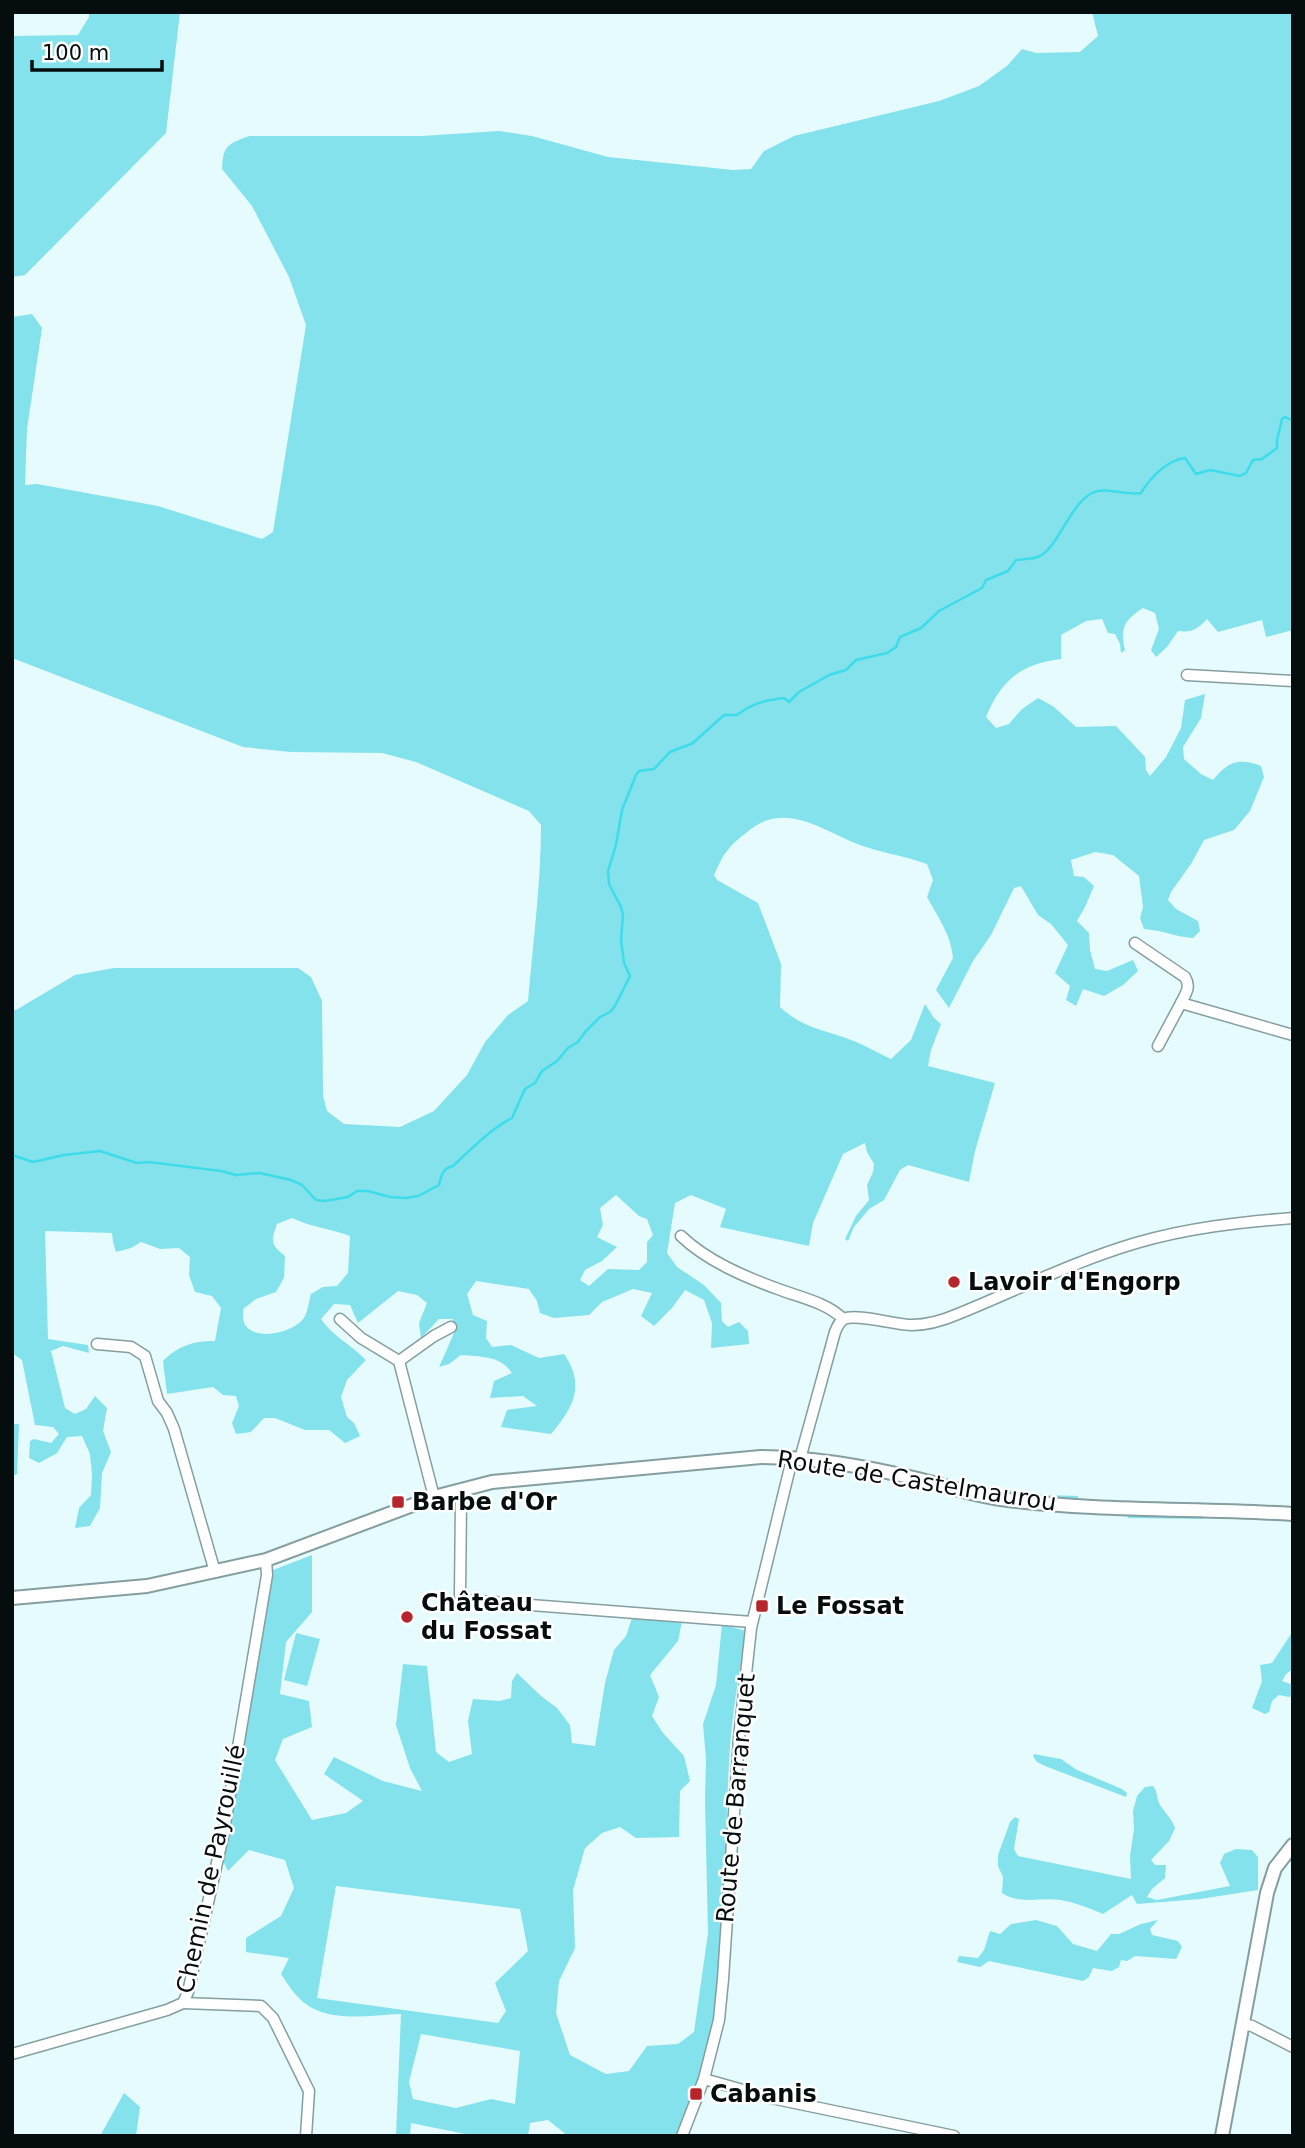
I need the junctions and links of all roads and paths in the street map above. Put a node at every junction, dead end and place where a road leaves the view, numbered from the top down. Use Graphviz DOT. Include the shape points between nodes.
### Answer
graph roads {
  1 [pos="1187,675"];
  2 [pos="1293,681"];
  3 [pos="1135,943"];
  4 [pos="1181,1003"];
  5 [pos="1293,1035"];
  6 [pos="1158,1046"];
  7 [pos="1293,1218"];
  8 [pos="681,1236"];
  9 [pos="340,1319"];
  10 [pos="843,1320"];
  11 [pos="451,1327"];
  12 [pos="97,1344"];
  13 [pos="398,1361"];
  14 [pos="796,1459"];
  15 [pos="458,1490"];
  16 [pos="434,1497"];
  17 [pos="1293,1514"];
  18 [pos="266,1560"];
  19 [pos="215,1572"];
  20 [pos="12,1598"];
  21 [pos="752,1622"];
  22 [pos="1293,1845"];
  23 [pos="183,2003"];
  24 [pos="1242,2024"];
  25 [pos="1293,2047"];
  26 [pos="12,2054"];
  27 [pos="704,2080"];
  28 [pos="306,2136"];
  29 [pos="682,2136"];
  30 [pos="954,2136"];
  31 [pos="1222,2136"];
  1 -- 2 [label="street"];
  3 -- 4 [label="street" via="1185,977 1189,987"];
  4 -- 5 [label="street"];
  4 -- 6 [label="street"];
  7 -- 10 [label="street" via="1229,1224 1136,1243 934,1322"];
  8 -- 10 [label="street" via="732,1269 830,1309"];
  9 -- 13 [label="street"];
  10 -- 14 [label="street, Route de Barranquet" via="835,1332"];
  11 -- 13 [label="street"];
  12 -- 19 [label="street" via="131,1347 148,1363 158,1401 174,1429"];
  13 -- 16 [label="street"];
  14 -- 15 [label="street, Route de Castelmaurou" via="761,1457 647,1466 492,1482"];
  14 -- 17 [label="street, Route de Castelmaurou" via="1037,1503"];
  14 -- 21 [label="street, Route de Barranquet"];
  15 -- 16 [label="street, Route de Castelmaurou"];
  15 -- 21 [label="street" via="460,1595 466,1600"];
  16 -- 18 [label="street, Route de Castelmaurou"];
  18 -- 19 [label="street, Route de Castelmaurou"];
  18 -- 23 [label="street, Chemin de Payrouillé" via="223,1836"];
  19 -- 20 [label="street, Route de Castelmaurou" via="147,1586"];
  21 -- 27 [label="street, Route de Barranquet" via="721,2000"];
  22 -- 24 [label="street" via="1275,1868 1267,1893"];
  23 -- 26 [label="street, Chemin de Payrouillé"];
  23 -- 28 [label="street" via="261,2006 273,2018 309,2091"];
  24 -- 25 [label="street"];
  24 -- 31 [label="street"];
  27 -- 29 [label="street, Route de Barranquet"];
  27 -- 30 [label="street"];
}
